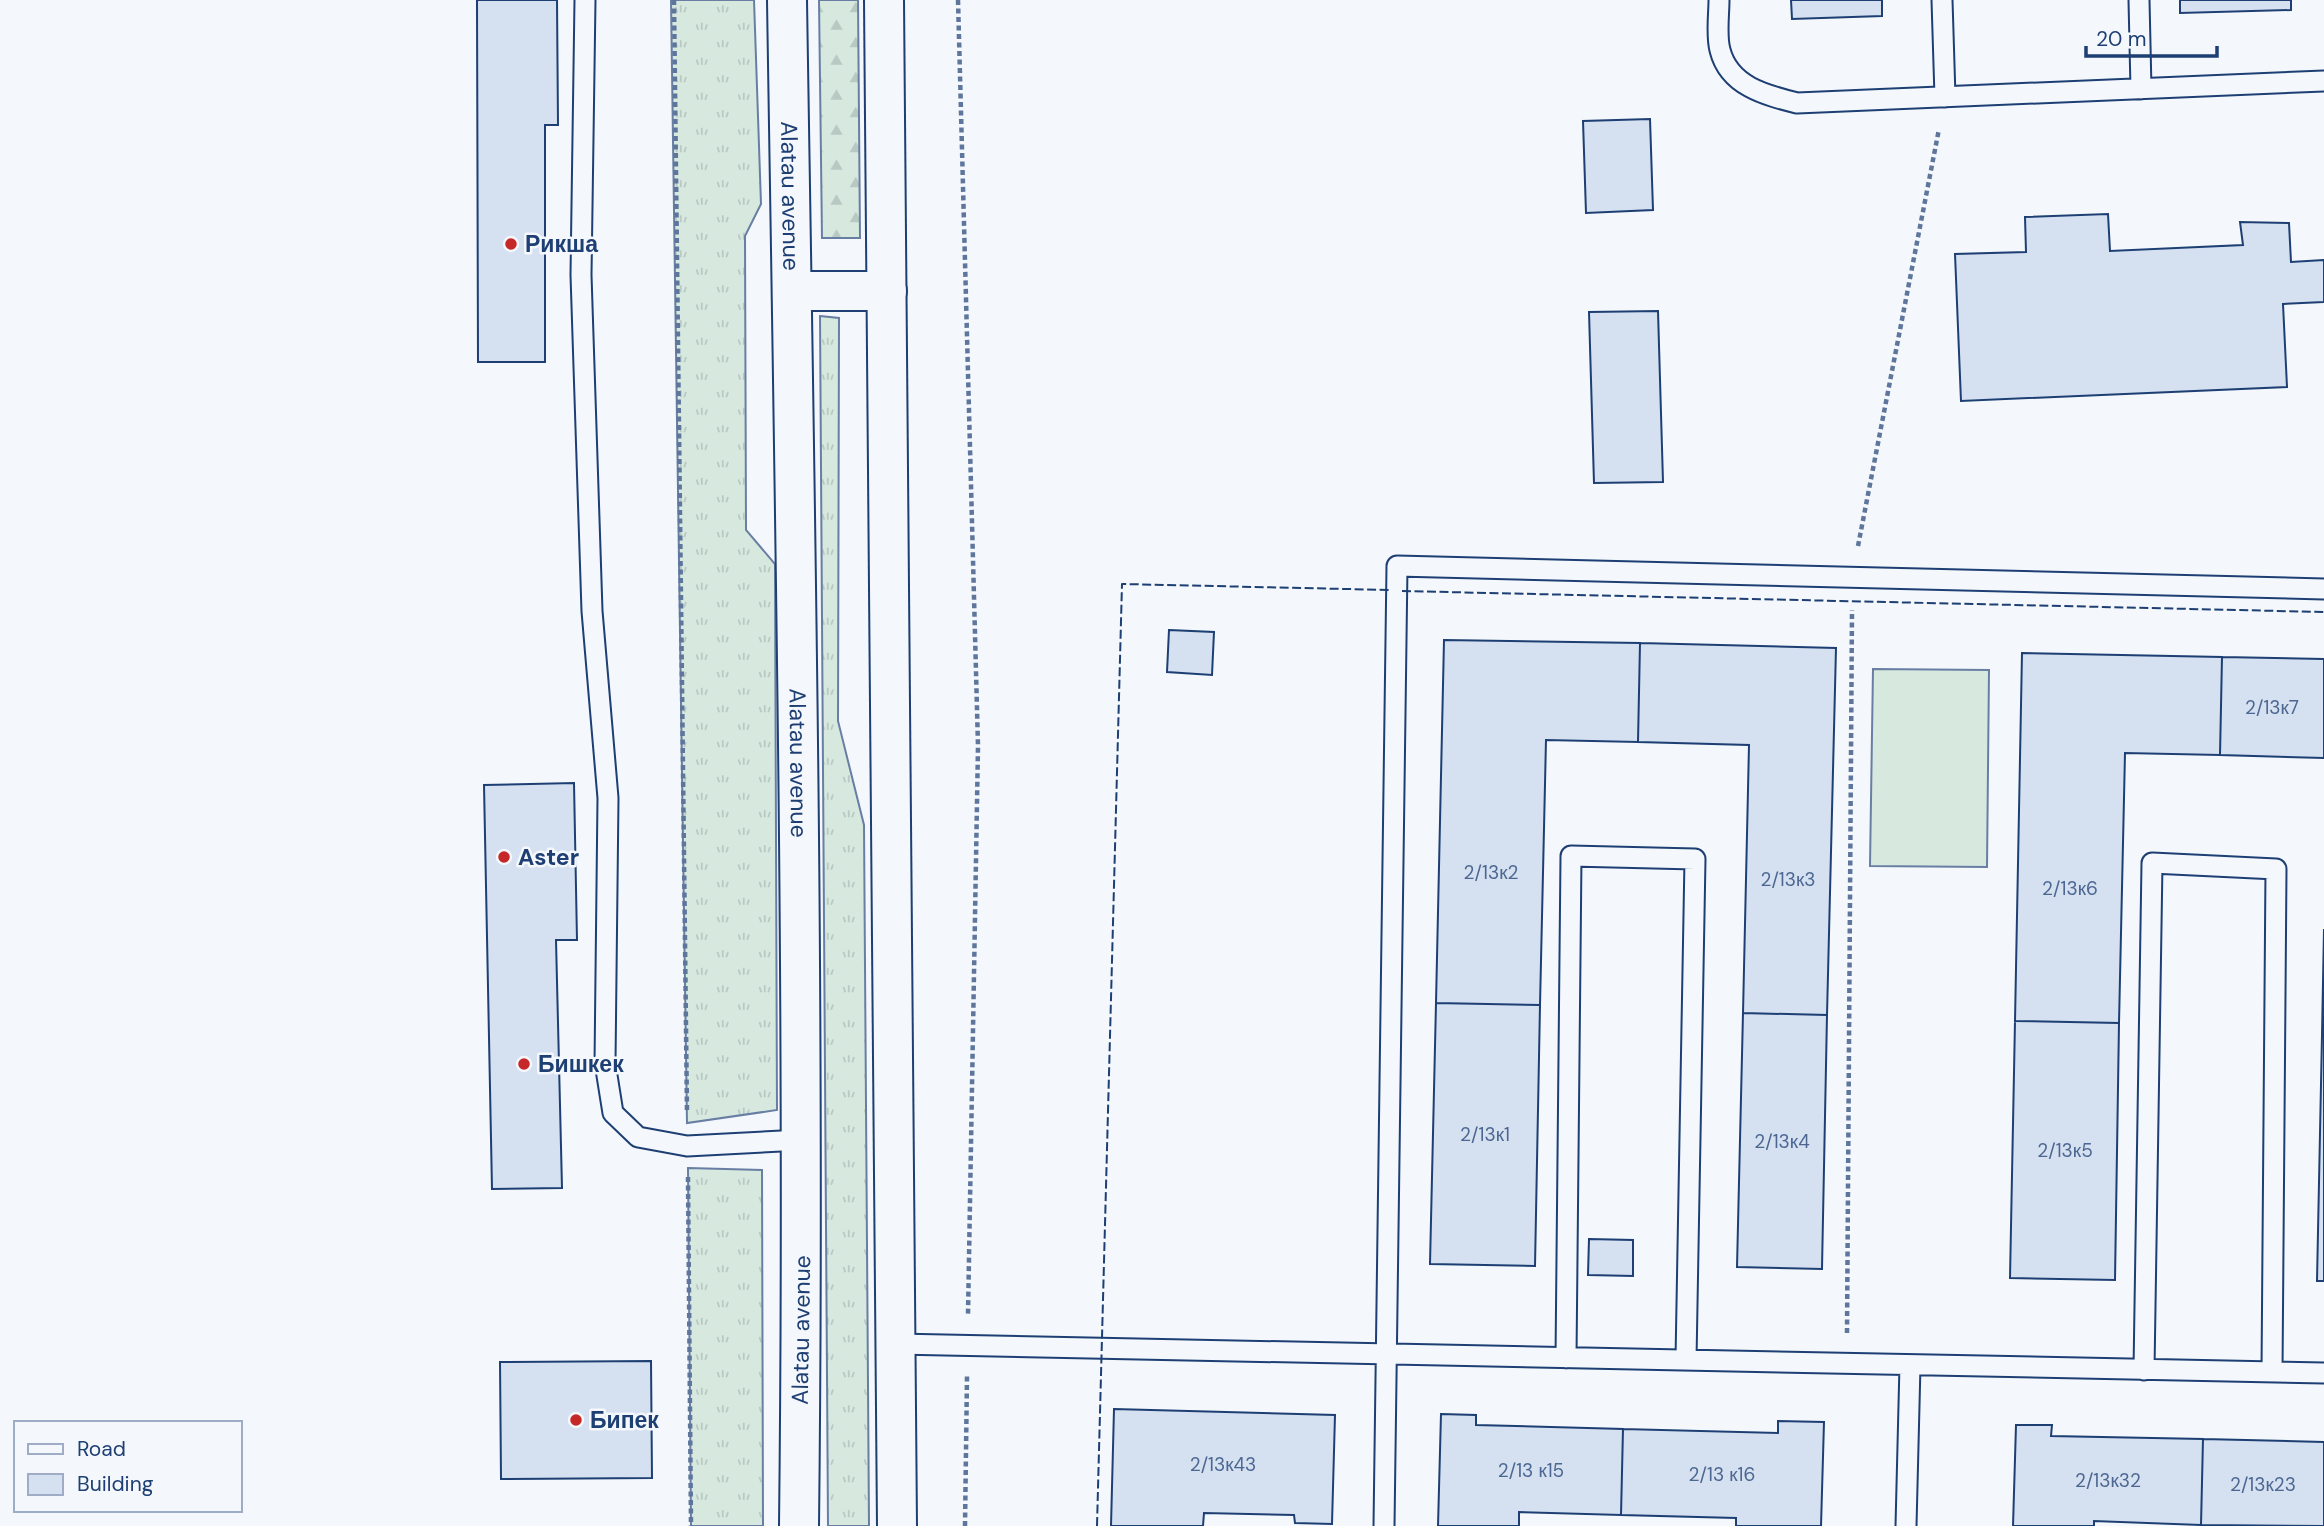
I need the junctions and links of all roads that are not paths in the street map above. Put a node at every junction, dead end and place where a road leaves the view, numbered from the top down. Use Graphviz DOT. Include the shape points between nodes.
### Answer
graph roads {
  1 [pos="585,0"];
  2 [pos="787,0"];
  3 [pos="884,0"];
  4 [pos="1719,0"];
  5 [pos="1942,0"];
  6 [pos="2139,0"];
  7 [pos="2324,81"];
  8 [pos="2141,89"];
  9 [pos="1945,97"];
  10 [pos="792,291"];
  11 [pos="887,291"];
  12 [pos="2324,589"];
  13 [pos="801,1140"];
  14 [pos="896,1344"];
  15 [pos="1386,1354"];
  16 [pos="1566,1358"];
  17 [pos="1686,1360"];
  18 [pos="1910,1365"];
  19 [pos="2144,1370"];
  20 [pos="2272,1372"];
  21 [pos="2324,1373"];
  22 [pos="799,1526"];
  23 [pos="897,1526"];
  24 [pos="1384,1526"];
  25 [pos="1906,1526"];
  1 -- 13 [label="lane" via="581,275 592,611 608,799 604,1063 613,1113 638,1137 687,1146"];
  2 -- 10 [label="main road, Alatau avenue"];
  3 -- 11 [label="main road"];
  4 -- 9 [label="lane" via="1720,50 1734,78 1761,94 1797,103"];
  5 -- 9 [label="lane"];
  6 -- 8 [label="lane"];
  7 -- 8 [label="lane"];
  8 -- 9 [label="lane"];
  10 -- 11 [label="main road"];
  10 -- 13 [label="main road, Alatau avenue"];
  11 -- 14 [label="main road"];
  12 -- 15 [label="lane" via="1397,566"];
  13 -- 22 [label="main road, Alatau avenue"];
  14 -- 15 [label="lane"];
  14 -- 23 [label="main road"];
  15 -- 16 [label="lane"];
  15 -- 24 [label="lane"];
  16 -- 17 [label="lane"];
  16 -- 17 [label="lane" via="1571,856 1695,859"];
  17 -- 18 [label="lane"];
  18 -- 19 [label="lane"];
  18 -- 25 [label="lane"];
  19 -- 20 [label="lane"];
  19 -- 20 [label="lane" via="2152,863 2276,869"];
  20 -- 21 [label="lane"];
}
